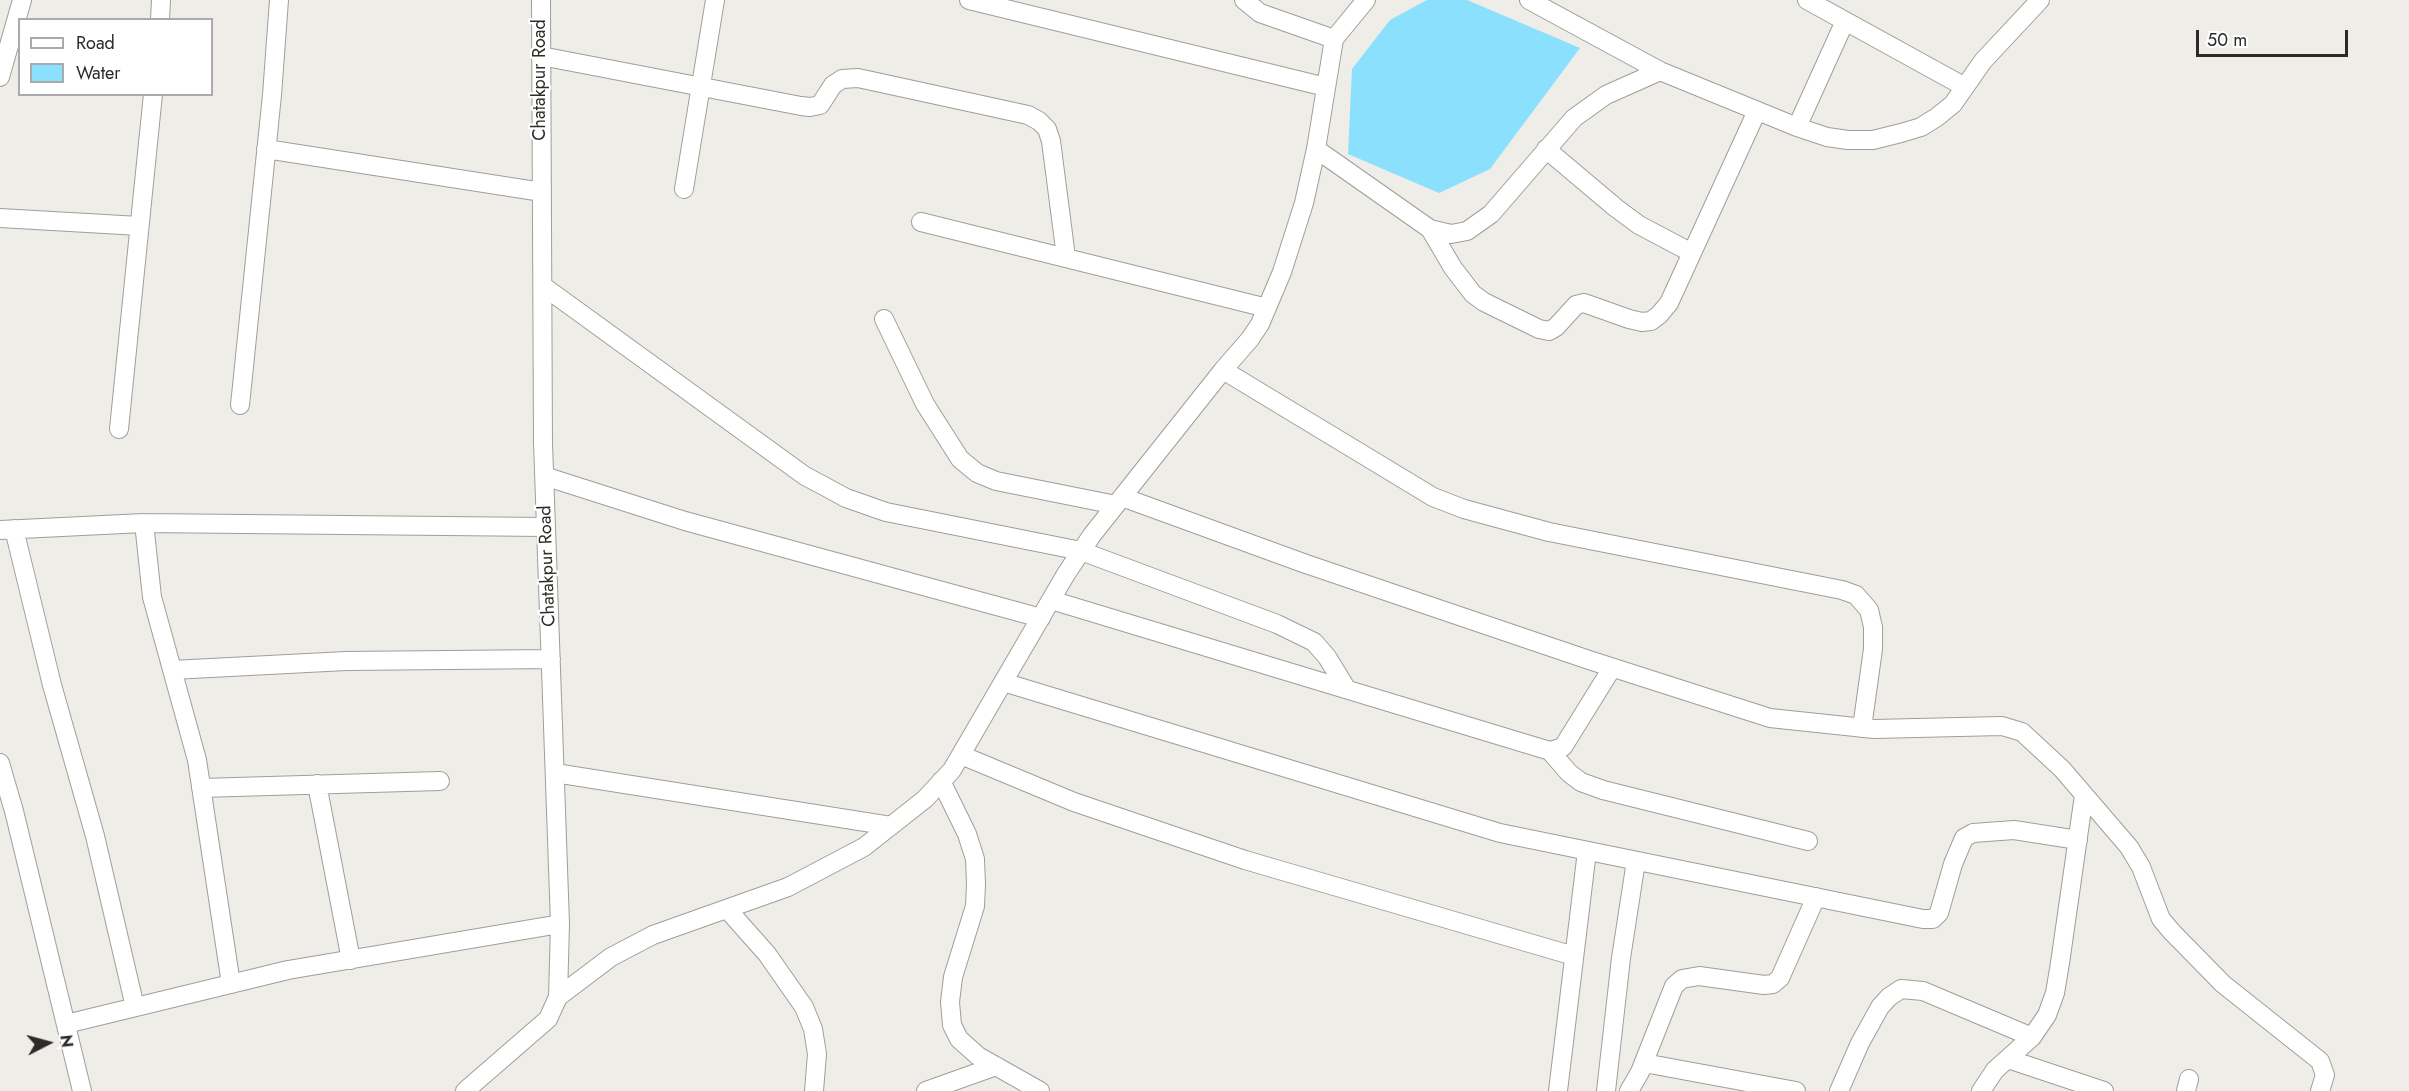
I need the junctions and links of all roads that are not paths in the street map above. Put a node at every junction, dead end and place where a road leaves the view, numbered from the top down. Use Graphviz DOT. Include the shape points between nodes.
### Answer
graph roads {
  1 [pos="22,0"];
  2 [pos="161,0"];
  3 [pos="279,0"];
  4 [pos="541,0"];
  5 [pos="715,0"];
  6 [pos="969,0"];
  7 [pos="1244,0"];
  8 [pos="1366,0"];
  9 [pos="1529,0"];
  10 [pos="1807,0"];
  11 [pos="2030,3"];
  12 [pos="160,18"];
  13 [pos="1845,21"];
  14 [pos="1334,39"];
  15 [pos="541,56"];
  16 [pos="1660,71"];
  17 [pos="0,77"];
  18 [pos="701,87"];
  19 [pos="1326,87"];
  20 [pos="1965,87"];
  21 [pos="153,96"];
  22 [pos="1757,111"];
  23 [pos="1797,127"];
  24 [pos="266,149"];
  25 [pos="1316,149"];
  26 [pos="1546,149"];
  27 [pos="684,189"];
  28 [pos="542,192"];
  29 [pos="0,218"];
  30 [pos="921,222"];
  31 [pos="140,226"];
  32 [pos="1430,230"];
  33 [pos="1692,253"];
  34 [pos="1066,256"];
  35 [pos="543,286"];
  36 [pos="1267,308"];
  37 [pos="884,320"];
  38 [pos="1223,370"];
  39 [pos="240,405"];
  40 [pos="119,429"];
  41 [pos="544,476"];
  42 [pos="1119,501"];
  43 [pos="144,524"];
  44 [pos="546,526"];
  45 [pos="7,530"];
  46 [pos="1081,551"];
  47 [pos="1051,600"];
  48 [pos="1041,618"];
  49 [pos="551,659"];
  50 [pos="1612,668"];
  51 [pos="172,670"];
  52 [pos="1004,682"];
  53 [pos="1346,688"];
  54 [pos="1862,728"];
  55 [pos="1550,751"];
  56 [pos="961,755"];
  57 [pos="0,763"];
  58 [pos="555,773"];
  59 [pos="440,781"];
  60 [pos="941,781"];
  61 [pos="317,784"];
  62 [pos="201,788"];
  63 [pos="2084,795"];
  64 [pos="891,826"];
  65 [pos="2078,840"];
  66 [pos="1808,841"];
  67 [pos="1587,851"];
  68 [pos="1636,861"];
  69 [pos="1816,897"];
  70 [pos="727,909"];
  71 [pos="560,924"];
  72 [pos="1574,956"];
  73 [pos="351,960"];
  74 [pos="231,984"];
  75 [pos="558,997"];
  76 [pos="135,1006"];
  77 [pos="66,1024"];
  78 [pos="2032,1037"];
  79 [pos="2008,1059"];
  80 [pos="1644,1063"];
  81 [pos="996,1066"];
  82 [pos="2072,1087"];
  83 [pos="82,1091"];
  84 [pos="465,1091"];
  85 [pos="814,1091"];
  86 [pos="926,1091"];
  87 [pos="1040,1091"];
  88 [pos="1558,1091"];
  89 [pos="1606,1091"];
  90 [pos="1629,1091"];
  91 [pos="1796,1091"];
  92 [pos="1839,1091"];
  93 [pos="1981,1091"];
  94 [pos="2104,1091"];
  95 [pos="2320,1091"];
  1 -- 17 [label="street"];
  2 -- 12 [label="street"];
  3 -- 24 [label="street"];
  4 -- 15 [label="street, Chatakpur Road"];
  5 -- 18 [label="street"];
  6 -- 19 [label="street"];
  7 -- 14 [label="street" via="1260,13"];
  8 -- 14 [label="street"];
  9 -- 16 [label="street"];
  10 -- 13 [label="street"];
  11 -- 20 [label="street"];
  13 -- 20 [label="street"];
  13 -- 23 [label="street"];
  14 -- 19 [label="street"];
  15 -- 18 [label="street"];
  15 -- 28 [label="street, Chatakpur Road"];
  16 -- 22 [label="street"];
  16 -- 26 [label="street" via="1589,105"];
  18 -- 27 [label="street"];
  18 -- 34 [label="street" via="810,107 820,105 842,79 858,78 1028,115 1047,129 1052,141"];
  19 -- 25 [label="street"];
  20 -- 23 [label="street" via="1953,104 1921,127 1873,140 1827,137"];
  21 -- 31 [label="street"];
  22 -- 23 [label="street"];
  22 -- 33 [label="street"];
  24 -- 28 [label="street"];
  24 -- 39 [label="street"];
  25 -- 32 [label="street"];
  25 -- 36 [label="street" via="1304,203"];
  26 -- 32 [label="street" via="1480,223 1452,234"];
  26 -- 33 [label="street" via="1616,208"];
  28 -- 35 [label="street, Chatakpur Road"];
  29 -- 31 [label="street"];
  30 -- 34 [label="street"];
  31 -- 40 [label="street"];
  32 -- 33 [label="street" via="1473,294 1549,331 1576,304 1584,303 1629,319 1651,321 1669,303"];
  34 -- 36 [label="street"];
  35 -- 41 [label="street, Chatakpur Road"];
  35 -- 46 [label="street" via="805,476 846,498 886,512"];
  36 -- 38 [label="street" via="1250,339"];
  37 -- 42 [label="street" via="925,404 960,459 977,473 996,480"];
  38 -- 42 [label="street"];
  38 -- 54 [label="street" via="1433,497 1464,509 1549,532 1856,595 1869,610 1873,627"];
  41 -- 44 [label="street, Chatakpur Road"];
  41 -- 48 [label="street" via="686,521"];
  42 -- 46 [label="street"];
  42 -- 50 [label="street"];
  43 -- 44 [label="street"];
  43 -- 45 [label="street"];
  43 -- 51 [label="street" via="152,597"];
  44 -- 49 [label="street, Chatakpur Road"];
  45 -- 76 [label="street" via="95,836"];
  46 -- 47 [label="street"];
  46 -- 53 [label="street" via="1277,624 1314,642"];
  47 -- 48 [label="street"];
  47 -- 53 [label="street"];
  48 -- 52 [label="street"];
  49 -- 51 [label="street" via="346,661"];
  49 -- 58 [label="street, Chatakpur Road"];
  50 -- 54 [label="street" via="1770,718"];
  50 -- 55 [label="street" via="1563,747"];
  51 -- 62 [label="street"];
  52 -- 56 [label="street"];
  52 -- 67 [label="street" via="1500,833"];
  53 -- 55 [label="street"];
  54 -- 63 [label="street" via="2002,726 2022,732"];
  55 -- 66 [label="street" via="1581,782 1603,790"];
  56 -- 60 [label="street"];
  56 -- 72 [label="street" via="1074,802 1245,860"];
  57 -- 77 [label="street"];
  58 -- 64 [label="street"];
  58 -- 71 [label="street, Chatakpur Road"];
  59 -- 61 [label="street"];
  60 -- 64 [label="street"];
  60 -- 81 [label="street" via="975,859 975,906 953,977 952,1025 959,1039"];
  61 -- 62 [label="street"];
  61 -- 73 [label="street"];
  62 -- 74 [label="street"];
  63 -- 65 [label="street"];
  63 -- 95 [label="street" via="2129,847 2161,919 2172,932 2223,984 2319,1061 2325,1075"];
  64 -- 70 [label="street" via="864,847 813,876"];
  65 -- 69 [label="street" via="2014,830 1972,833 1964,838 1940,913 1933,919"];
  65 -- 78 [label="street" via="2055,993 2047,1015"];
  67 -- 68 [label="street"];
  67 -- 72 [label="street"];
  68 -- 69 [label="street"];
  68 -- 89 [label="street"];
  69 -- 80 [label="street" via="1780,978 1773,984 1699,975 1682,979 1674,986"];
  70 -- 75 [label="street" via="653,935 611,957"];
  70 -- 85 [label="street" via="767,954 804,1007 817,1054"];
  71 -- 73 [label="street"];
  71 -- 75 [label="street, Chatakpur Road"];
  72 -- 88 [label="street"];
  73 -- 74 [label="street"];
  74 -- 76 [label="street"];
  75 -- 84 [label="street, Chatakpur Road" via="548,1019"];
  76 -- 77 [label="street"];
  77 -- 83 [label="street"];
  78 -- 79 [label="street"];
  78 -- 92 [label="street" via="1923,990 1901,989 1880,1006"];
  79 -- 82 [label="street"];
  79 -- 93 [label="street"];
  80 -- 90 [label="street"];
  80 -- 91 [label="street"];
  81 -- 86 [label="street"];
  81 -- 87 [label="street"];
  82 -- 94 [label="street"];
}
